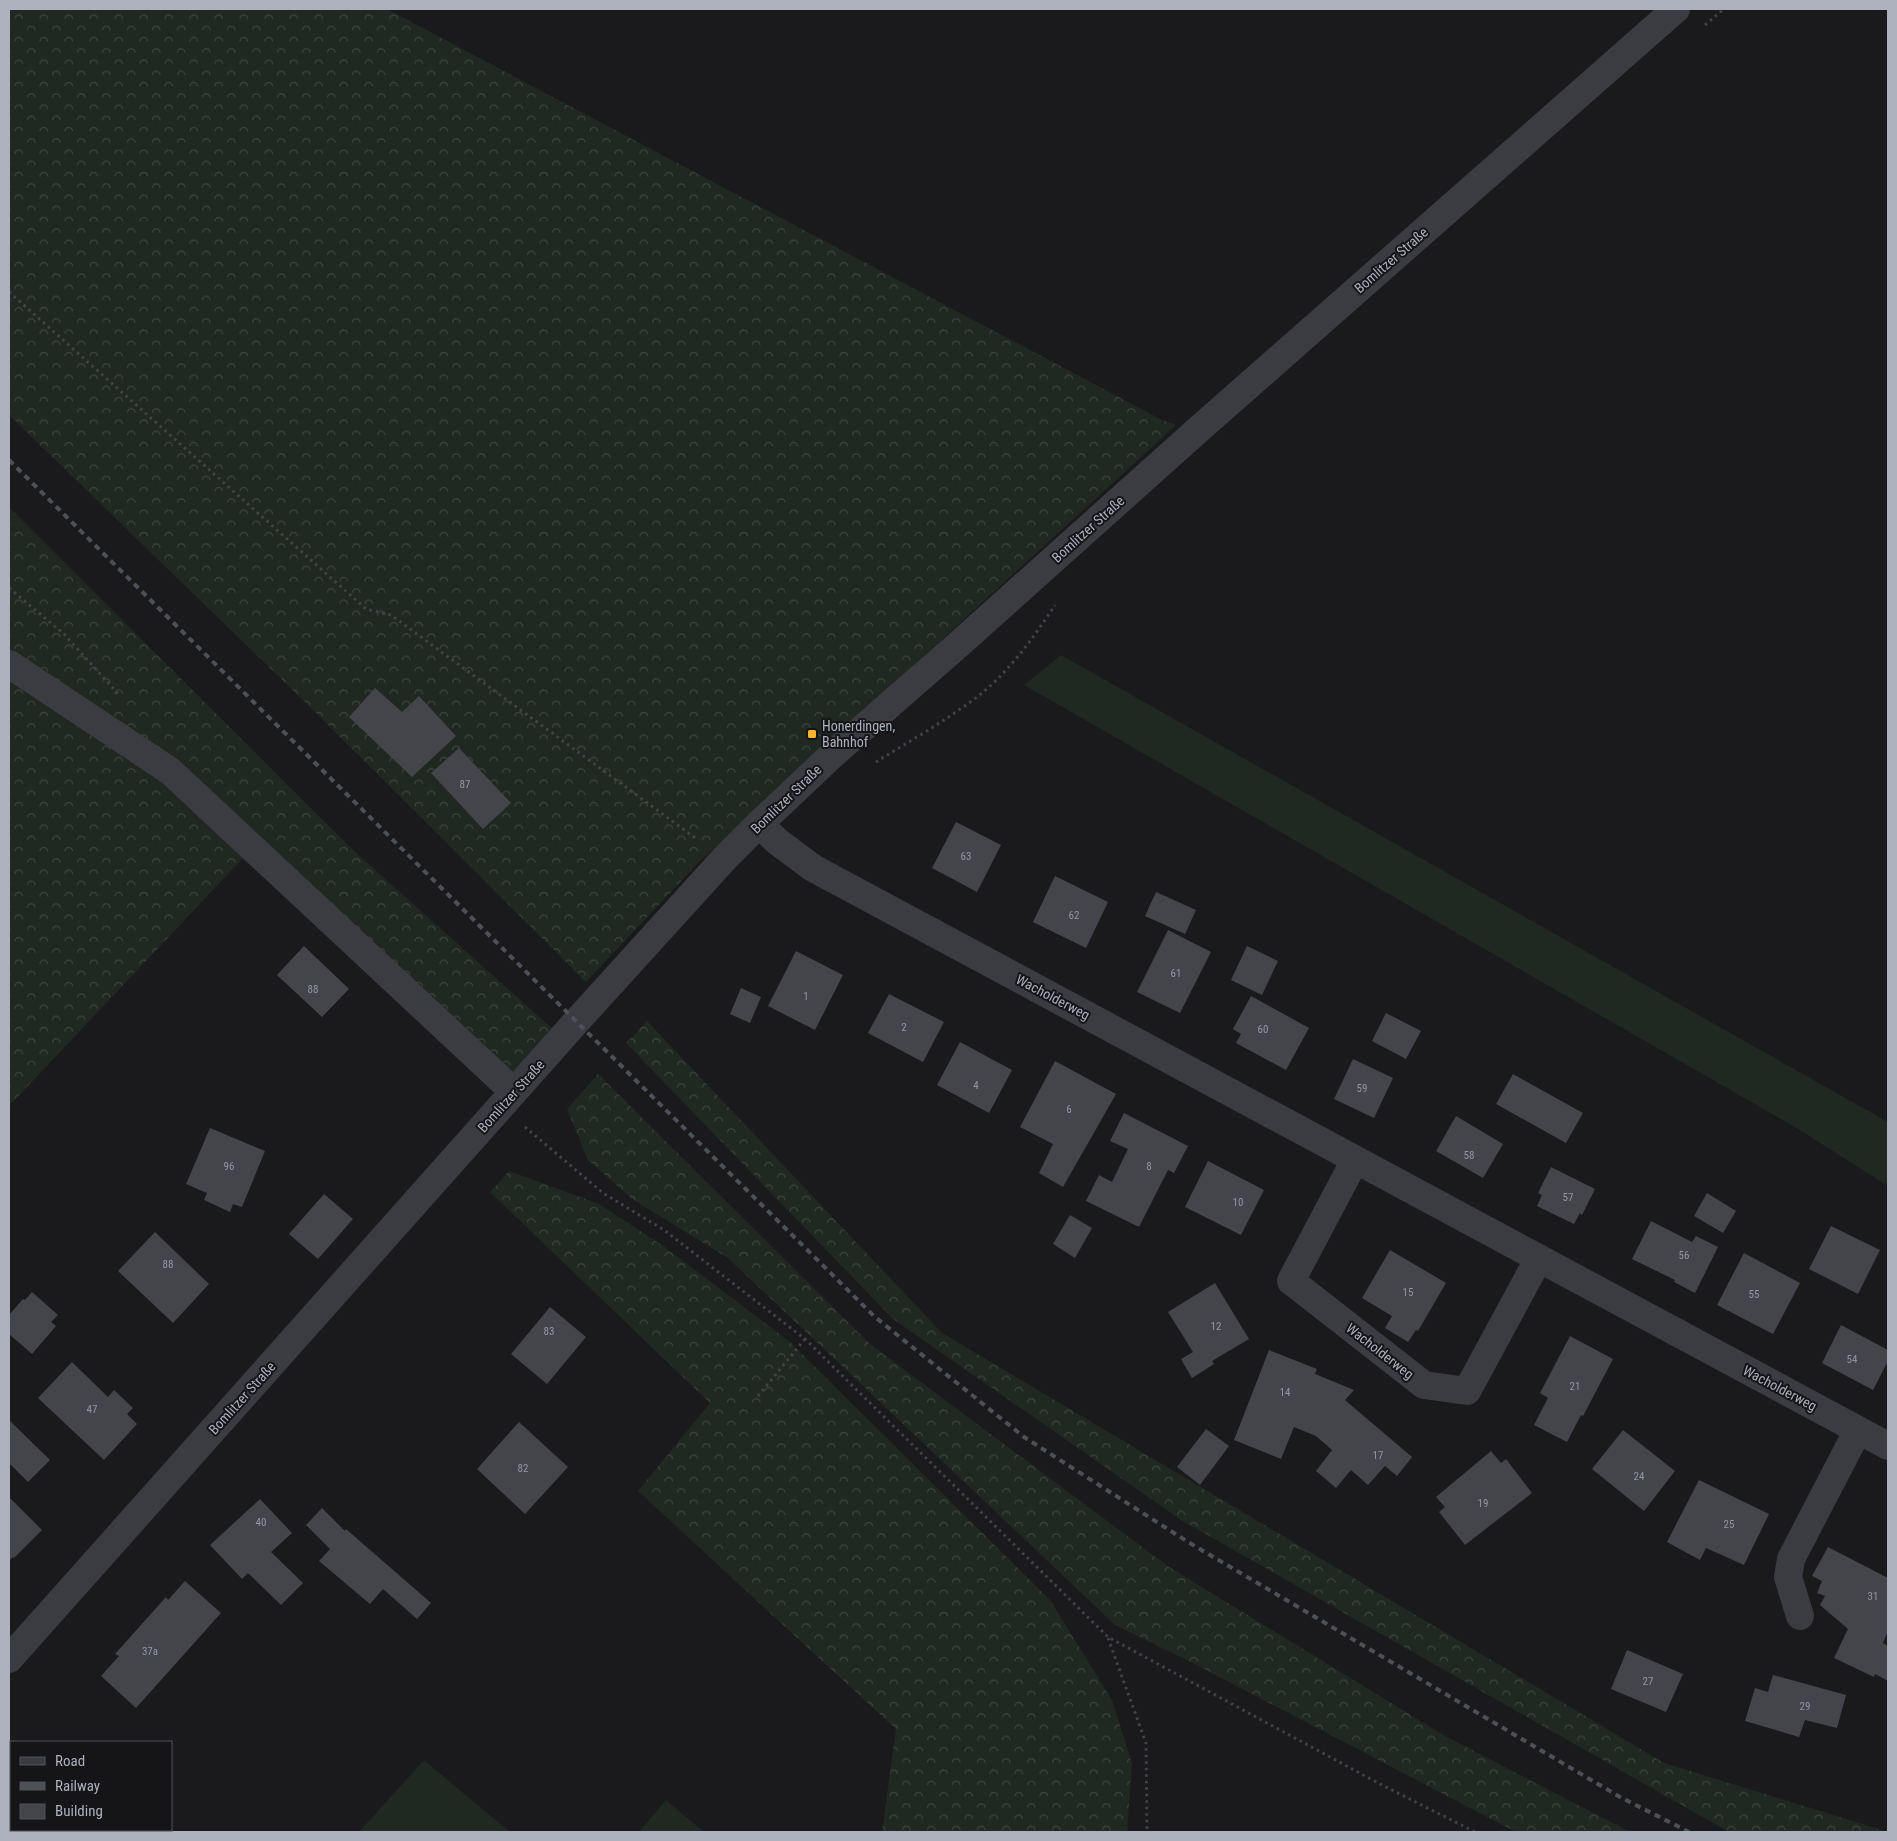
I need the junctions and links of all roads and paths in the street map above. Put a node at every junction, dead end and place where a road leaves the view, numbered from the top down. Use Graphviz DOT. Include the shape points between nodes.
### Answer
graph roads {
  1 [pos="1676,9"];
  2 [pos="1724,9"];
  3 [pos="1702,28"];
  4 [pos="9,292"];
  5 [pos="9,588"];
  6 [pos="1060,598"];
  7 [pos="9,664"];
  8 [pos="121,698"];
  9 [pos="870,767"];
  10 [pos="759,824"];
  11 [pos="724,859"];
  12 [pos="508,1099"];
  13 [pos="1355,1160"];
  14 [pos="1539,1258"];
  15 [pos="805,1339"];
  16 [pos="758,1396"];
  17 [pos="1858,1430"];
  18 [pos="1888,1446"];
  19 [pos="1800,1616"];
  20 [pos="1108,1637"];
  21 [pos="9,1659"];
  22 [pos="1147,1832"];
  23 [pos="1475,1832"];
  1 -- 10 [label="street, Bomlitzer Straße" via="831,756"];
  2 -- 3 [label="path"];
  4 -- 11 [label="path" via="366,609 391,615"];
  5 -- 8 [label="path" via="64,634"];
  6 -- 9 [label="path" via="1014,662 974,699"];
  7 -- 12 [label="street" via="170,771"];
  10 -- 11 [label="street, Bomlitzer Straße"];
  10 -- 13 [label="street, Wacholderweg" via="813,868"];
  11 -- 12 [label="street, Bomlitzer Straße"];
  12 -- 15 [label="path" via="560,1158 603,1193 664,1230"];
  12 -- 21 [label="street, Bomlitzer Straße"];
  13 -- 14 [label="street, Wacholderweg"];
  13 -- 14 [label="street, Wacholderweg" via="1290,1281 1424,1385 1467,1391"];
  14 -- 17 [label="street, Wacholderweg"];
  15 -- 16 [label="path"];
  15 -- 20 [label="path"];
  17 -- 18 [label="street, Wacholderweg"];
  17 -- 19 [label="street" via="1791,1559 1788,1577"];
  20 -- 22 [label="path" via="1146,1743"];
  20 -- 23 [label="path"];
}
